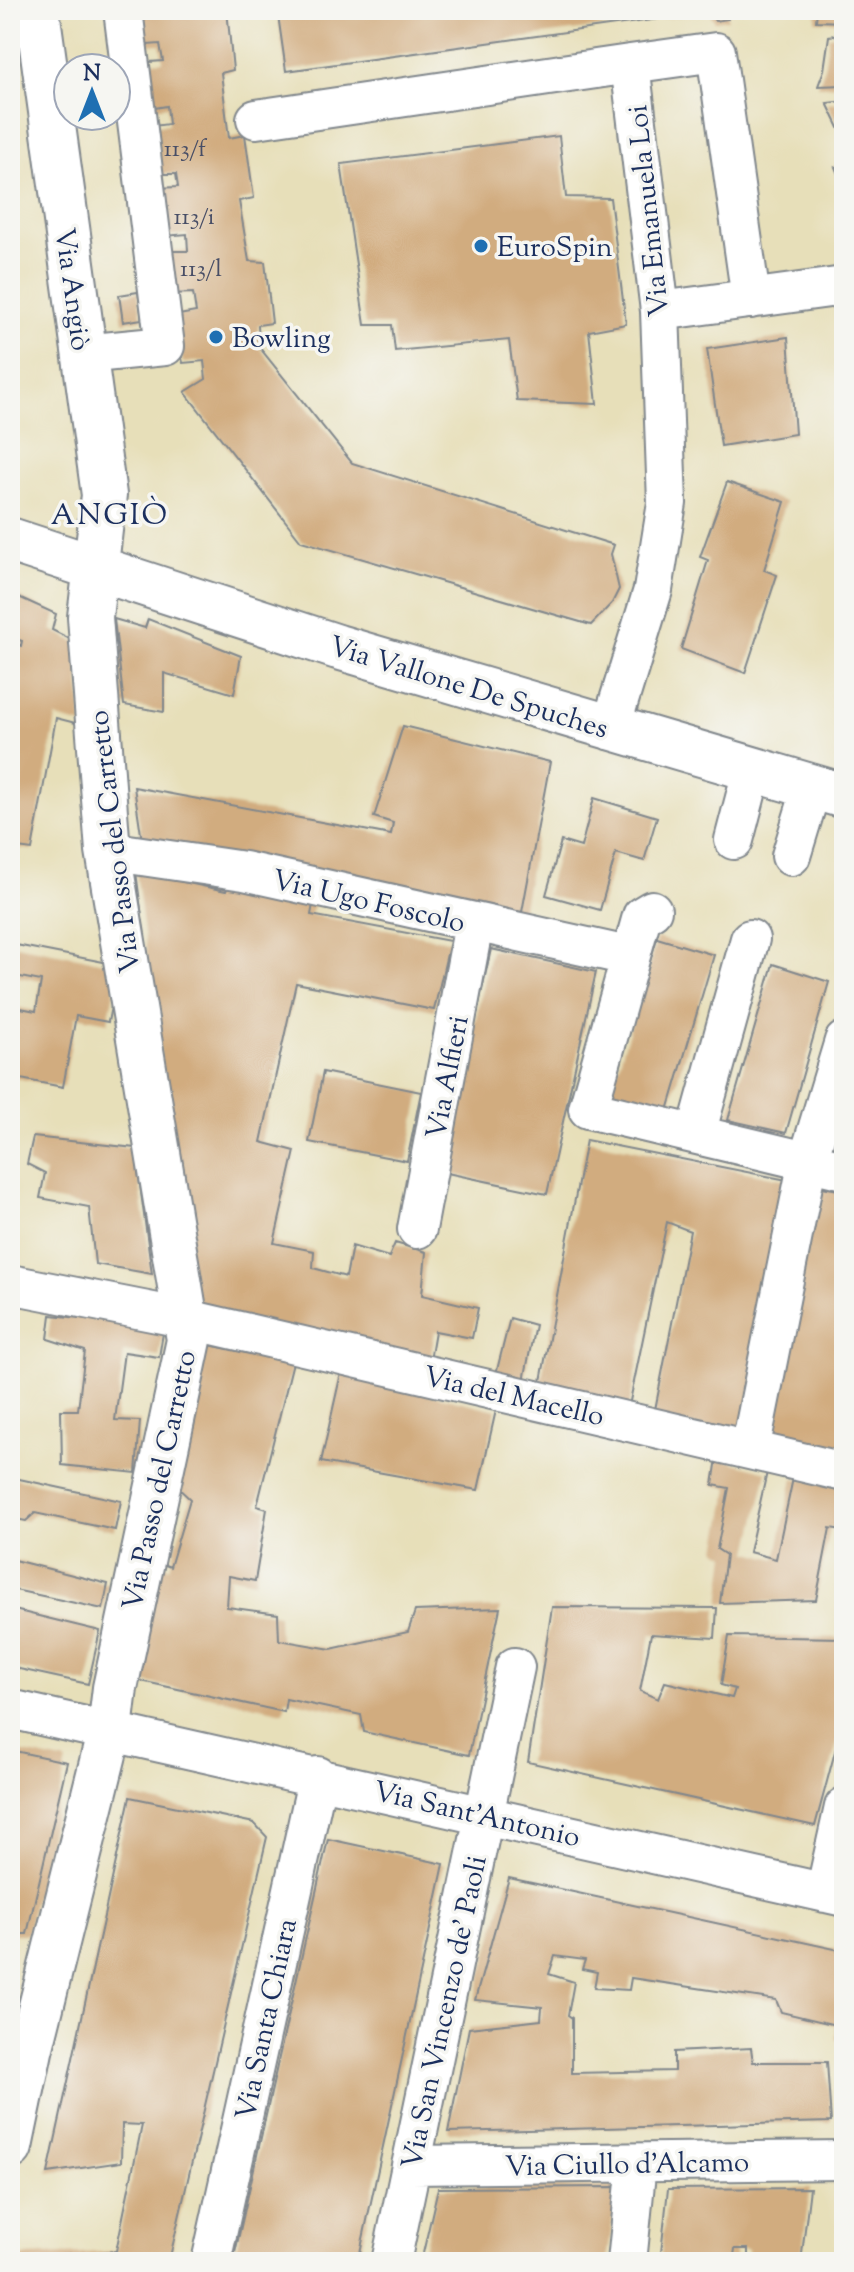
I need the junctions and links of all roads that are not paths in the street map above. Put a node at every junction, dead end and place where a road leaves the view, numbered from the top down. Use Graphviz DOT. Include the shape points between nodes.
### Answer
graph roads {
  1 [pos="37,10"];
  2 [pos="123,10"];
  3 [pos="630,64"];
  4 [pos="256,119"];
  5 [pos="844,286"];
  6 [pos="751,299"];
  7 [pos="660,311"];
  8 [pos="83,354"];
  9 [pos="10,540"];
  10 [pos="97,568"];
  11 [pos="610,730"];
  12 [pos="752,771"];
  13 [pos="828,792"];
  14 [pos="734,840"];
  15 [pos="108,851"];
  16 [pos="791,856"];
  17 [pos="652,910"];
  18 [pos="474,924"];
  19 [pos="750,939"];
  20 [pos="628,956"];
  21 [pos="844,1041"];
  22 [pos="696,1134"];
  23 [pos="826,1165"];
  24 [pos="417,1229"];
  25 [pos="10,1284"];
  26 [pos="183,1318"];
  27 [pos="750,1450"];
  28 [pos="844,1472"];
  29 [pos="515,1667"];
  30 [pos="10,1709"];
  31 [pos="110,1730"];
  32 [pos="318,1776"];
  33 [pos="844,1807"];
  34 [pos="485,1815"];
  35 [pos="835,1895"];
  36 [pos="20,2051"];
  37 [pos="10,2147"];
  38 [pos="844,2160"];
  39 [pos="637,2163"];
  40 [pos="411,2165"];
  41 [pos="211,2262"];
  42 [pos="391,2262"];
  43 [pos="627,2262"];
  1 -- 8 [label="street, Via Angiò"];
  2 -- 8 [label="street" via="165,346"];
  3 -- 4 [label="street, Via Emanuela Loi"];
  3 -- 6 [label="street" via="716,52"];
  3 -- 7 [label="street, Via Emanuela Loi"];
  5 -- 6 [label="street"];
  6 -- 7 [label="street"];
  7 -- 11 [label="street, Via Emanuela Loi" via="667,503 653,590"];
  8 -- 10 [label="street, Via Angiò" via="104,495"];
  9 -- 10 [label="street, Via Vallone De Spuches"];
  10 -- 11 [label="street, Via Vallone De Spuches"];
  10 -- 15 [label="street, Via Passo del Carretto" via="90,617"];
  11 -- 12 [label="street, Via Vallone De Spuches"];
  12 -- 13 [label="street, Via Vallone De Spuches"];
  12 -- 14 [label="street"];
  13 -- 16 [label="street"];
  15 -- 18 [label="street, Via Ugo Foscolo" via="244,871"];
  15 -- 26 [label="street, Via Passo del Carretto"];
  17 -- 20 [label="street" via="642,916"];
  18 -- 20 [label="street, Via Ugo Foscolo"];
  18 -- 24 [label="street, Via Alfieri"];
  19 -- 22 [label="street"];
  20 -- 22 [label="street" via="588,1109"];
  21 -- 23 [label="street"];
  22 -- 23 [label="street"];
  23 -- 27 [label="street"];
  25 -- 26 [label="street, Via del Macello"];
  26 -- 27 [label="street, Via del Macello"];
  26 -- 31 [label="street, Via Passo del Carretto" via="189,1340"];
  27 -- 28 [label="street, Via del Macello"];
  29 -- 34 [label="street, Via San Vincenzo de' Paoli"];
  30 -- 31 [label="street, Via Sant'Antonio"];
  31 -- 32 [label="street, Via Sant'Antonio"];
  31 -- 36 [label="street, Via Passo del Carretto"];
  32 -- 34 [label="street, Via Sant'Antonio"];
  32 -- 41 [label="street, Via Santa Chiara"];
  33 -- 35 [label="street"];
  34 -- 35 [label="street, Via Sant'Antonio"];
  34 -- 40 [label="street, Via San Vincenzo de' Paoli"];
  36 -- 37 [label="street, Via Passo del Carretto"];
  38 -- 39 [label="street, Via Ciullo d'Alcamo"];
  39 -- 40 [label="street, Via Ciullo d'Alcamo"];
  39 -- 43 [label="street"];
  40 -- 42 [label="street, Via San Vincenzo de' Paoli"];
}
